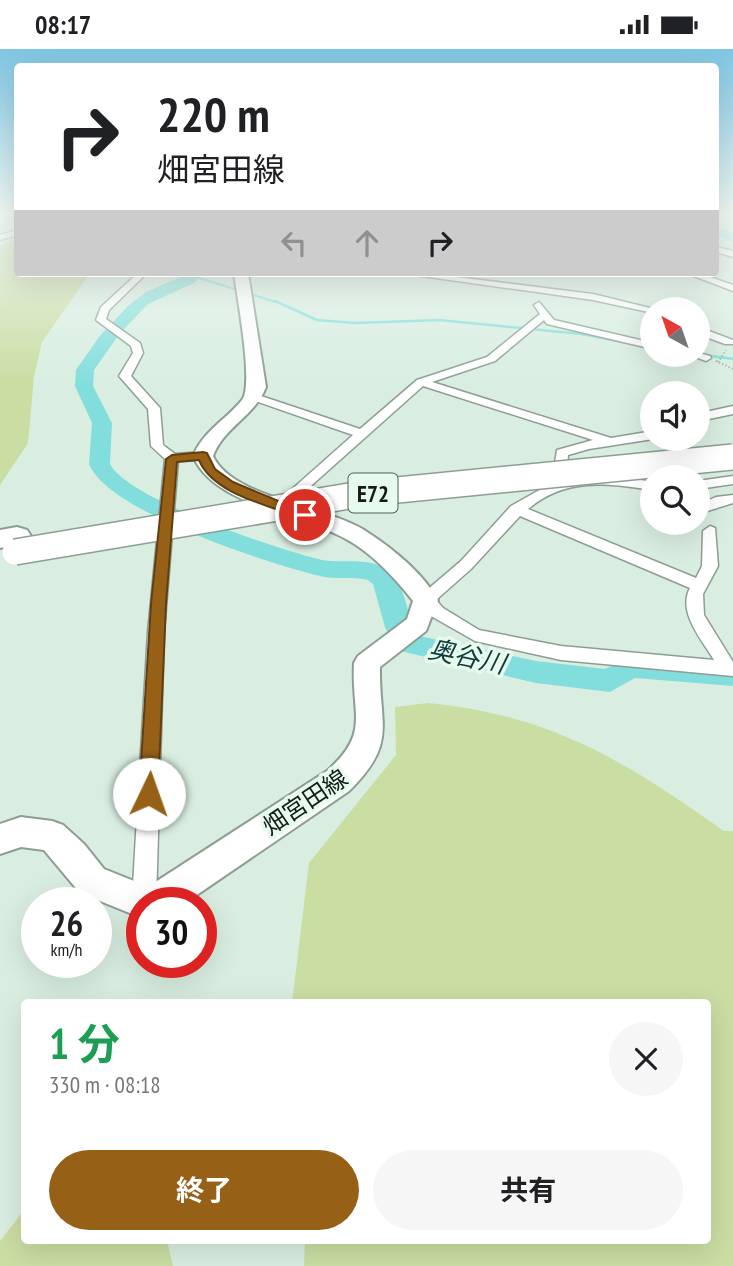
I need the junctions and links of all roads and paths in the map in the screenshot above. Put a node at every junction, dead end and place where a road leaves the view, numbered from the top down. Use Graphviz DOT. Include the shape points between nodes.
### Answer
graph roads {
  1 [pos="139,277"];
  2 [pos="434,277"];
  3 [pos="701,277"];
  4 [pos="243,284"];
  5 [pos="733,288"];
  6 [pos="530,290"];
  7 [pos="640,307"];
  8 [pos="545,314"];
  9 [pos="710,335"];
  10 [pos="729,342"];
  11 [pos="640,343"];
  12 [pos="718,362"];
  13 [pos="733,369"];
  14 [pos="421,382"];
  15 [pos="254,397"];
  16 [pos="733,410"];
  17 [pos="710,415"];
  18 [pos="361,434"];
  19 [pos="640,437"];
  20 [pos="612,442"];
  21 [pos="733,445"];
  22 [pos="203,456"];
  23 [pos="733,457"];
  24 [pos="172,459"];
  25 [pos="733,480"];
  26 [pos="710,483"];
  27 [pos="559,484"];
  28 [pos="640,485"];
  29 [pos="733,499"];
  30 [pos="710,505"];
  31 [pos="280,506"];
  32 [pos="516,509"];
  33 [pos="710,535"];
  34 [pos="8,545"];
  35 [pos="700,586"];
  36 [pos="426,600"];
  37 [pos="400,637"];
  38 [pos="730,668"];
  39 [pos="0,839"];
  40 [pos="145,887"];
  41 [pos="177,887"];
  42 [pos="126,895"];
  1 -- 24 [label="street" via="104,309 101,320 136,345 138,353 125,376 154,408 157,446"];
  2 -- 6 [label="street"];
  3 -- 5 [label="street"];
  4 -- 15 [label="main road" via="257,374"];
  6 -- 7 [label="street"];
  6 -- 8 [label="street"];
  8 -- 11 [label="street" via="559,325"];
  8 -- 14 [label="street" via="491,359"];
  9 -- 10 [label="street"];
  12 -- 13 [label="path"];
  14 -- 18 [label="street"];
  14 -- 20 [label="street"];
  15 -- 18 [label="street"];
  15 -- 22 [label="main road" via="211,437"];
  16 -- 17 [label="street"];
  18 -- 31 [label="street"];
  19 -- 20 [label="street"];
  20 -- 27 [label="street" via="562,453"];
  21 -- 34 [label="highway, E72" via="368,483"];
  22 -- 24 [label="street"];
  22 -- 31 [label="main road" via="209,470 229,485"];
  23 -- 34 [label="highway, E72, bridge" via="367,493"];
  24 -- 40 [label="street" via="157,618"];
  25 -- 26 [label="street"];
  27 -- 28 [label="street" via="588,479"];
  27 -- 32 [label="street"];
  29 -- 30 [label="street"];
  31 -- 36 [label="main road" via="355,534 406,575"];
  32 -- 35 [label="street"];
  32 -- 36 [label="street" via="467,564"];
  33 -- 35 [label="street" via="710,566"];
  35 -- 38 [label="street" via="695,594 696,615"];
  36 -- 37 [label="main road, 畑宮田線" via="417,624"];
  36 -- 38 [label="street" via="475,635 561,653"];
  37 -- 41 [label="main road, 畑宮田線" via="367,663 364,686 372,720 369,743 358,765"];
  39 -- 42 [label="main road" via="21,832 52,836 92,881"];
}
